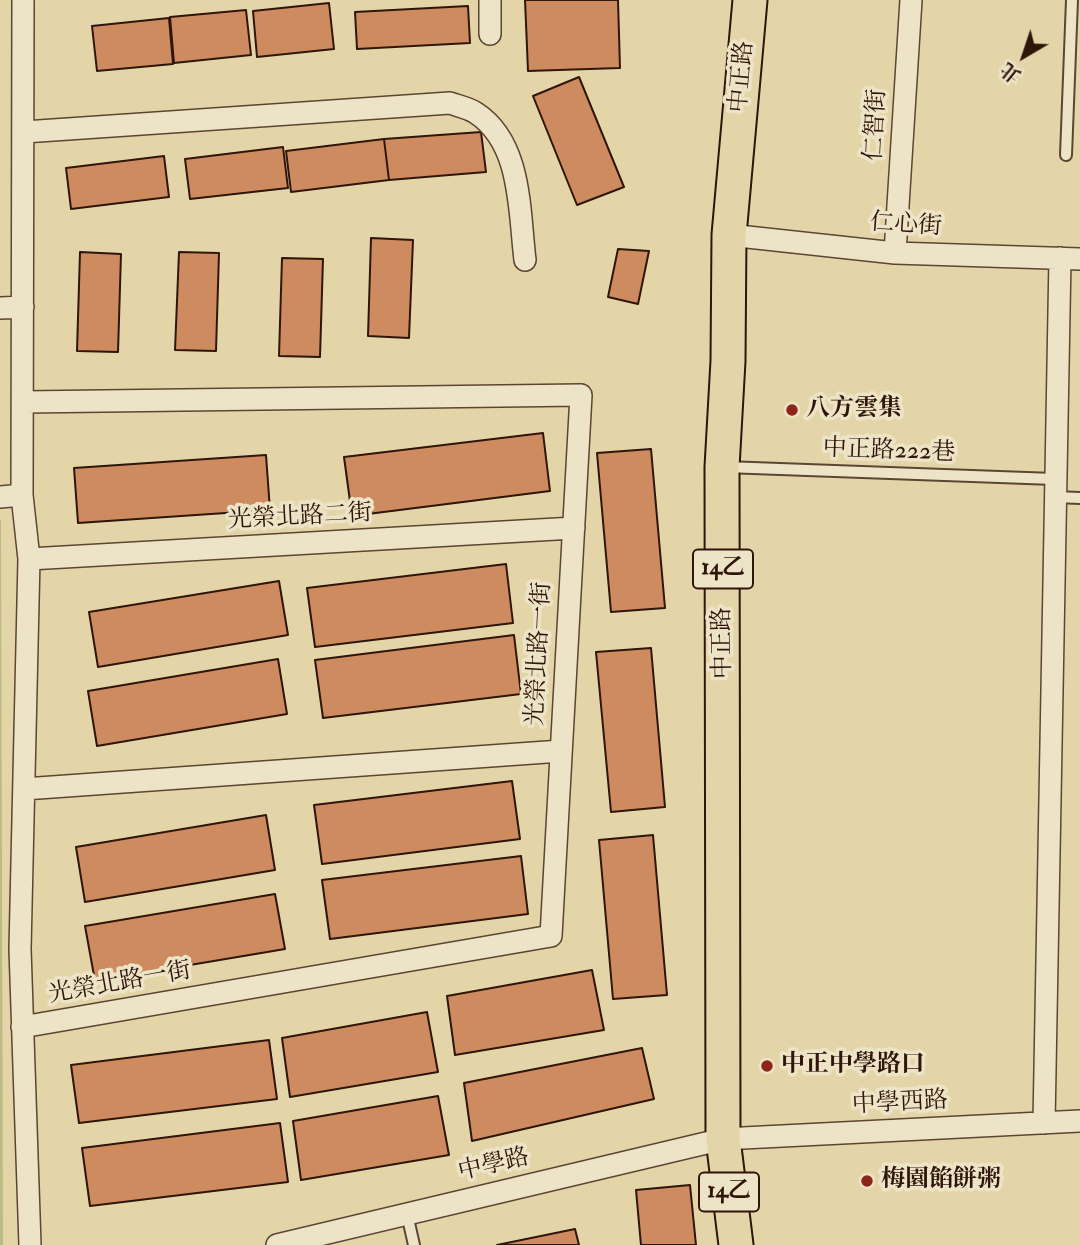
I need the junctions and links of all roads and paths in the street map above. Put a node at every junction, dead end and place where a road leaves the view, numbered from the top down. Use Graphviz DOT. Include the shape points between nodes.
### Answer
graph roads {
  1 [pos="23,0"];
  2 [pos="490,0"];
  3 [pos="750,0"];
  4 [pos="911,0"];
  5 [pos="1072,0"];
  6 [pos="490,34"];
  7 [pos="24,132"];
  8 [pos="1066,155"];
  9 [pos="729,235"];
  10 [pos="895,253"];
  11 [pos="1070,259"];
  12 [pos="526,260"];
  13 [pos="23,307"];
  14 [pos="0,308"];
  15 [pos="24,402"];
  16 [pos="722,467"];
  17 [pos="1054,488"];
  18 [pos="22,495"];
  19 [pos="0,497"];
  20 [pos="1080,498"];
  21 [pos="574,528"];
  22 [pos="29,559"];
  23 [pos="561,751"];
  24 [pos="24,789"];
  25 [pos="22,1027"];
  26 [pos="1080,1121"];
  27 [pos="1044,1123"];
  28 [pos="723,1139"];
  29 [pos="408,1214"];
  30 [pos="30,1245"];
  31 [pos="277,1245"];
  32 [pos="414,1245"];
  33 [pos="736,1245"];
  1 -- 7 [label="street"];
  2 -- 6 [label="street"];
  3 -- 9 [label="main road, 中正路 / 14乙"];
  4 -- 10 [label="street, 仁智街"];
  5 -- 8 [label="lane"];
  7 -- 12 [label="street" via="450,103 476,113 497,135 512,162"];
  7 -- 13 [label="street"];
  9 -- 10 [label="street, 仁心街"];
  9 -- 16 [label="main road, 中正路 / 14乙"];
  10 -- 11 [label="street, 仁心街"];
  11 -- 17 [label="street"];
  13 -- 14 [label="street"];
  13 -- 15 [label="street"];
  15 -- 18 [label="street"];
  15 -- 21 [label="street, 光榮北路一街" via="581,394"];
  16 -- 17 [label="lane, 中正路222巷"];
  16 -- 28 [label="main road, 中正路 / 14乙"];
  17 -- 20 [label="lane, 中正路222巷"];
  17 -- 27 [label="street"];
  18 -- 19 [label="street"];
  18 -- 22 [label="street"];
  21 -- 22 [label="street, 光榮北路二街"];
  21 -- 23 [label="street, 光榮北路一街"];
  22 -- 24 [label="street"];
  23 -- 24 [label="street"];
  23 -- 25 [label="street, 光榮北路一街" via="551,936"];
  24 -- 25 [label="street"];
  25 -- 30 [label="street"];
  26 -- 27 [label="street, 中學西路"];
  27 -- 28 [label="street, 中學西路"];
  28 -- 29 [label="street, 中學路"];
  28 -- 33 [label="main road, 中正路 / 14乙"];
  29 -- 31 [label="street, 中學路"];
  29 -- 32 [label="lane"];
}
